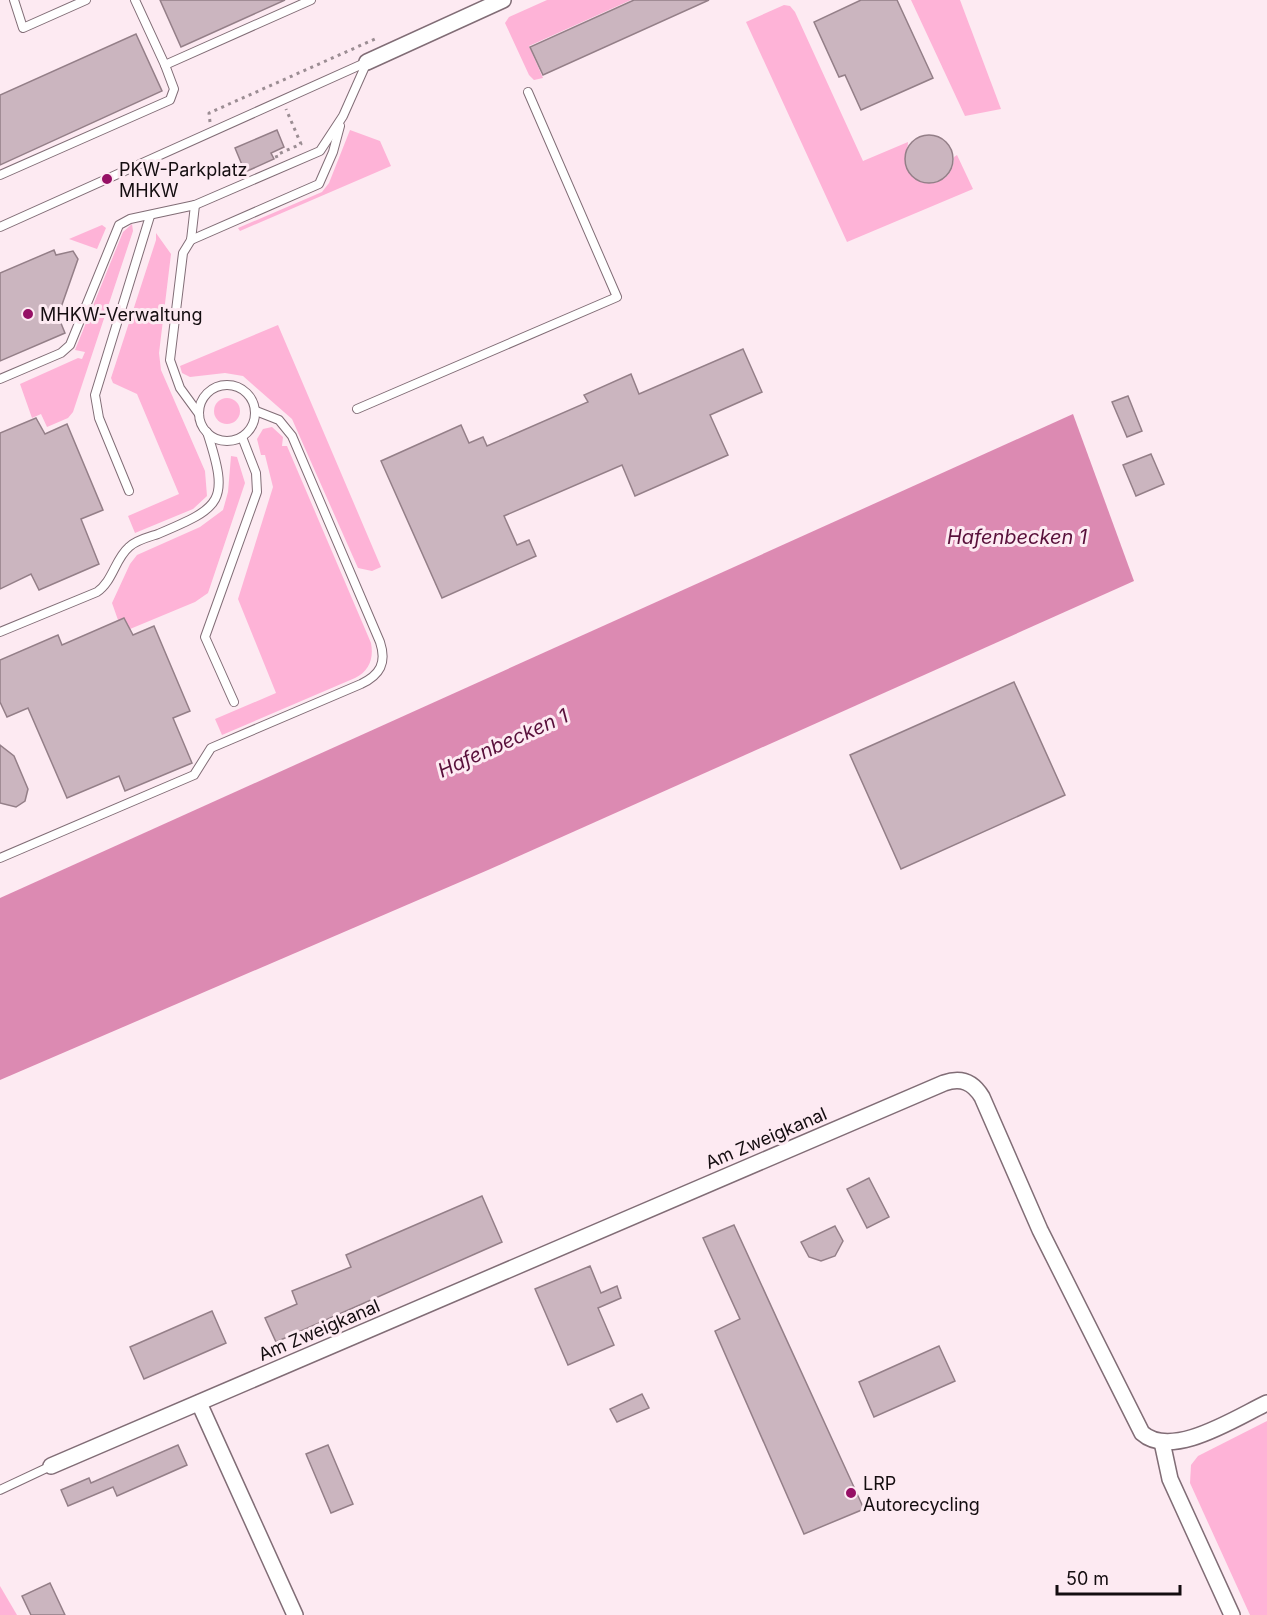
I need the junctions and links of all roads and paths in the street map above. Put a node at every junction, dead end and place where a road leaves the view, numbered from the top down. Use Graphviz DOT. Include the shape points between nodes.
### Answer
graph roads {
  1 [pos="14,0"];
  2 [pos="86,0"];
  3 [pos="135,0"];
  4 [pos="311,0"];
  5 [pos="503,0"];
  6 [pos="375,39"];
  7 [pos="367,62"];
  8 [pos="165,65"];
  9 [pos="275,82"];
  10 [pos="528,92"];
  11 [pos="283,101"];
  12 [pos="343,117"];
  13 [pos="213,132"];
  14 [pos="281,168"];
  15 [pos="0,175"];
  16 [pos="195,205"];
  17 [pos="150,216"];
  18 [pos="0,227"];
  19 [pos="191,240"];
  20 [pos="0,379"];
  21 [pos="357,409"];
  22 [pos="255,411"];
  23 [pos="199,414"];
  24 [pos="207,432"];
  25 [pos="242,436"];
  26 [pos="129,491"];
  27 [pos="0,632"];
  28 [pos="234,702"];
  29 [pos="0,858"];
  30 [pos="199,1403"];
  31 [pos="1267,1403"];
  32 [pos="1162,1442"];
  33 [pos="51,1466"];
  34 [pos="0,1490"];
  35 [pos="295,1615"];
  36 [pos="1232,1615"];
  1 -- 2 [label="lane" via="23,28"];
  3 -- 8 [label="lane"];
  4 -- 8 [label="lane"];
  5 -- 7 [label="street"];
  6 -- 9 [label="path"];
  7 -- 11 [label="lane"];
  7 -- 12 [label="lane"];
  8 -- 15 [label="lane" via="174,89 170,100"];
  9 -- 11 [label="path"];
  9 -- 13 [label="path" via="209,113"];
  10 -- 21 [label="lane" via="617,297"];
  11 -- 13 [label="lane"];
  11 -- 14 [label="path" via="301,144 276,154"];
  12 -- 14 [label="lane" via="320,151"];
  12 -- 19 [label="lane" via="319,184"];
  13 -- 18 [label="lane"];
  14 -- 16 [label="lane"];
  16 -- 17 [label="lane"];
  16 -- 19 [label="lane"];
  17 -- 20 [label="lane" via="126,220 116,227 69,347"];
  17 -- 26 [label="lane" via="95,395 99,418"];
  19 -- 23 [label="lane" via="183,253 170,360 180,388"];
  22 -- 23 [label="lane" via="246,392 226,385 205,395"];
  22 -- 25 [label="lane" via="251,428"];
  22 -- 29 [label="lane" via="279,420 292,436 380,642 383,658 379,671 361,684 211,747 194,775"];
  23 -- 24 [label="lane"];
  24 -- 25 [label="lane" via="224,440"];
  24 -- 27 [label="lane" via="218,480 210,509 130,546 99,591"];
  25 -- 28 [label="lane" via="256,473 257,492 205,637"];
  30 -- 32 [label="street, Am Zweigkanal" via="958,1080 972,1084 982,1097 1040,1230 1139,1429 1145,1436"];
  30 -- 33 [label="street, Am Zweigkanal"];
  30 -- 35 [label="street"];
  31 -- 32 [label="street" via="1197,1436"];
  32 -- 36 [label="street" via="1170,1479"];
  33 -- 34 [label="lane"];
}
